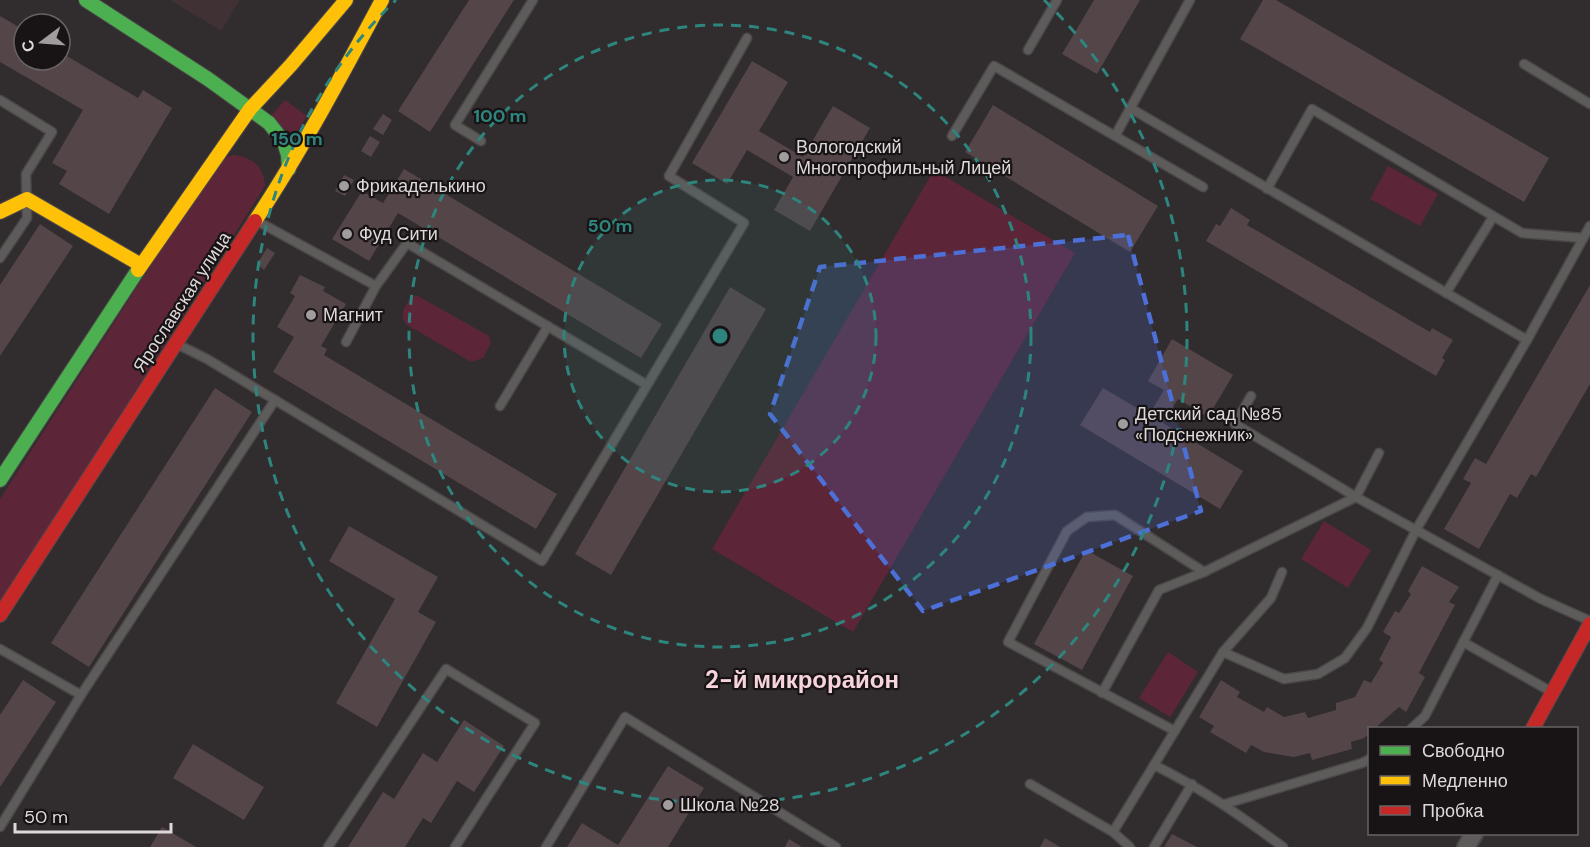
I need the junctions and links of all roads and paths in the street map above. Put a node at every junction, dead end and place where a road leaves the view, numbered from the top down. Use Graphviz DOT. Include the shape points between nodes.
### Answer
graph roads {
  1 [pos="86,0"];
  2 [pos="346,0"];
  3 [pos="382,0"];
  4 [pos="533,0"];
  5 [pos="1057,0"];
  6 [pos="1190,0"];
  7 [pos="747,38"];
  8 [pos="1028,50"];
  9 [pos="1524,64"];
  10 [pos="0,100"];
  11 [pos="1590,104"];
  12 [pos="1130,108"];
  13 [pos="250,109"];
  14 [pos="952,136"];
  15 [pos="1115,136"];
  16 [pos="482,141"];
  17 [pos="289,169"];
  18 [pos="1203,187"];
  19 [pos="1267,189"];
  20 [pos="27,199"];
  21 [pos="0,212"];
  22 [pos="1493,217"];
  23 [pos="256,220"];
  24 [pos="1590,226"];
  25 [pos="1583,238"];
  26 [pos="0,258"];
  27 [pos="141,265"];
  28 [pos="376,286"];
  29 [pos="1446,293"];
  30 [pos="548,326"];
  31 [pos="1527,340"];
  32 [pos="346,342"];
  33 [pos="176,344"];
  34 [pos="647,385"];
  35 [pos="1251,396"];
  36 [pos="275,400"];
  37 [pos="500,406"];
  38 [pos="1379,453"];
  39 [pos="0,480"];
  40 [pos="1356,497"];
  41 [pos="1416,530"];
  42 [pos="1204,572"];
  43 [pos="1282,573"];
  44 [pos="1498,575"];
  45 [pos="0,615"];
  46 [pos="1590,623"];
  47 [pos="1463,642"];
  48 [pos="0,649"];
  49 [pos="1223,652"];
  50 [pos="1102,693"];
  51 [pos="1554,693"];
  52 [pos="81,695"];
  53 [pos="1414,727"];
  54 [pos="1534,727"];
  55 [pos="1175,731"];
  56 [pos="1368,760"];
  57 [pos="1154,765"];
  58 [pos="1030,784"];
  59 [pos="1192,784"];
  60 [pos="1225,804"];
  61 [pos="0,827"];
  62 [pos="1113,832"];
  63 [pos="328,847"];
  64 [pos="455,847"];
  65 [pos="546,847"];
  66 [pos="836,847"];
  67 [pos="1130,847"];
  68 [pos="1154,847"];
  69 [pos="1283,847"];
  1 -- 13 [label="street" via="224,88"];
  2 -- 13 [label="street"];
  3 -- 17 [label="street, Ярославская улица"];
  4 -- 16 [label="lane" via="455,125"];
  5 -- 8 [label="lane"];
  6 -- 12 [label="lane"];
  7 -- 34 [label="lane" via="669,176 744,223"];
  9 -- 11 [label="lane"];
  10 -- 20 [label="lane" via="52,132 26,174"];
  12 -- 15 [label="lane"];
  12 -- 19 [label="lane"];
  13 -- 17 [label="street" via="278,133"];
  13 -- 27 [label="street"];
  14 -- 15 [label="lane" via="994,66"];
  15 -- 18 [label="lane"];
  17 -- 23 [label="street, Ярославская улица"];
  19 -- 22 [label="lane" via="1312,110"];
  19 -- 29 [label="lane"];
  20 -- 21 [label="street"];
  20 -- 26 [label="lane" via="27,218"];
  20 -- 27 [label="street"];
  22 -- 25 [label="lane" via="1522,233"];
  22 -- 29 [label="lane"];
  23 -- 28 [label="lane"];
  23 -- 33 [label="street, Ярославская улица"];
  24 -- 25 [label="lane"];
  25 -- 31 [label="lane"];
  27 -- 39 [label="street"];
  28 -- 30 [label="lane" via="407,243"];
  28 -- 32 [label="lane"];
  29 -- 31 [label="lane"];
  30 -- 34 [label="lane"];
  30 -- 37 [label="lane"];
  31 -- 41 [label="lane"];
  33 -- 36 [label="lane"];
  33 -- 45 [label="street, Ярославская улица"];
  34 -- 36 [label="lane" via="542,561"];
  35 -- 40 [label="lane" via="1235,424"];
  36 -- 52 [label="lane"];
  38 -- 40 [label="lane"];
  40 -- 41 [label="lane"];
  40 -- 42 [label="lane"];
  41 -- 44 [label="lane"];
  41 -- 49 [label="lane" via="1367,628 1345,658 1318,674 1284,679"];
  42 -- 50 [label="lane" via="1159,590"];
  42 -- 50 [label="lane" via="1115,515 1087,517 1067,531 1008,642"];
  43 -- 49 [label="lane" via="1271,598"];
  44 -- 46 [label="lane"];
  44 -- 47 [label="lane"];
  46 -- 51 [label="street"];
  47 -- 51 [label="lane"];
  47 -- 53 [label="lane" via="1425,716"];
  48 -- 52 [label="lane"];
  49 -- 55 [label="lane"];
  50 -- 55 [label="lane"];
  51 -- 54 [label="street"];
  52 -- 61 [label="lane"];
  55 -- 57 [label="lane"];
  56 -- 60 [label="lane"];
  57 -- 59 [label="lane"];
  57 -- 62 [label="lane"];
  58 -- 62 [label="lane"];
  59 -- 60 [label="lane"];
  59 -- 68 [label="lane"];
  60 -- 69 [label="lane"];
  62 -- 67 [label="lane"];
  63 -- 64 [label="lane" via="446,669 535,723"];
  65 -- 66 [label="lane" via="625,717"];
}
